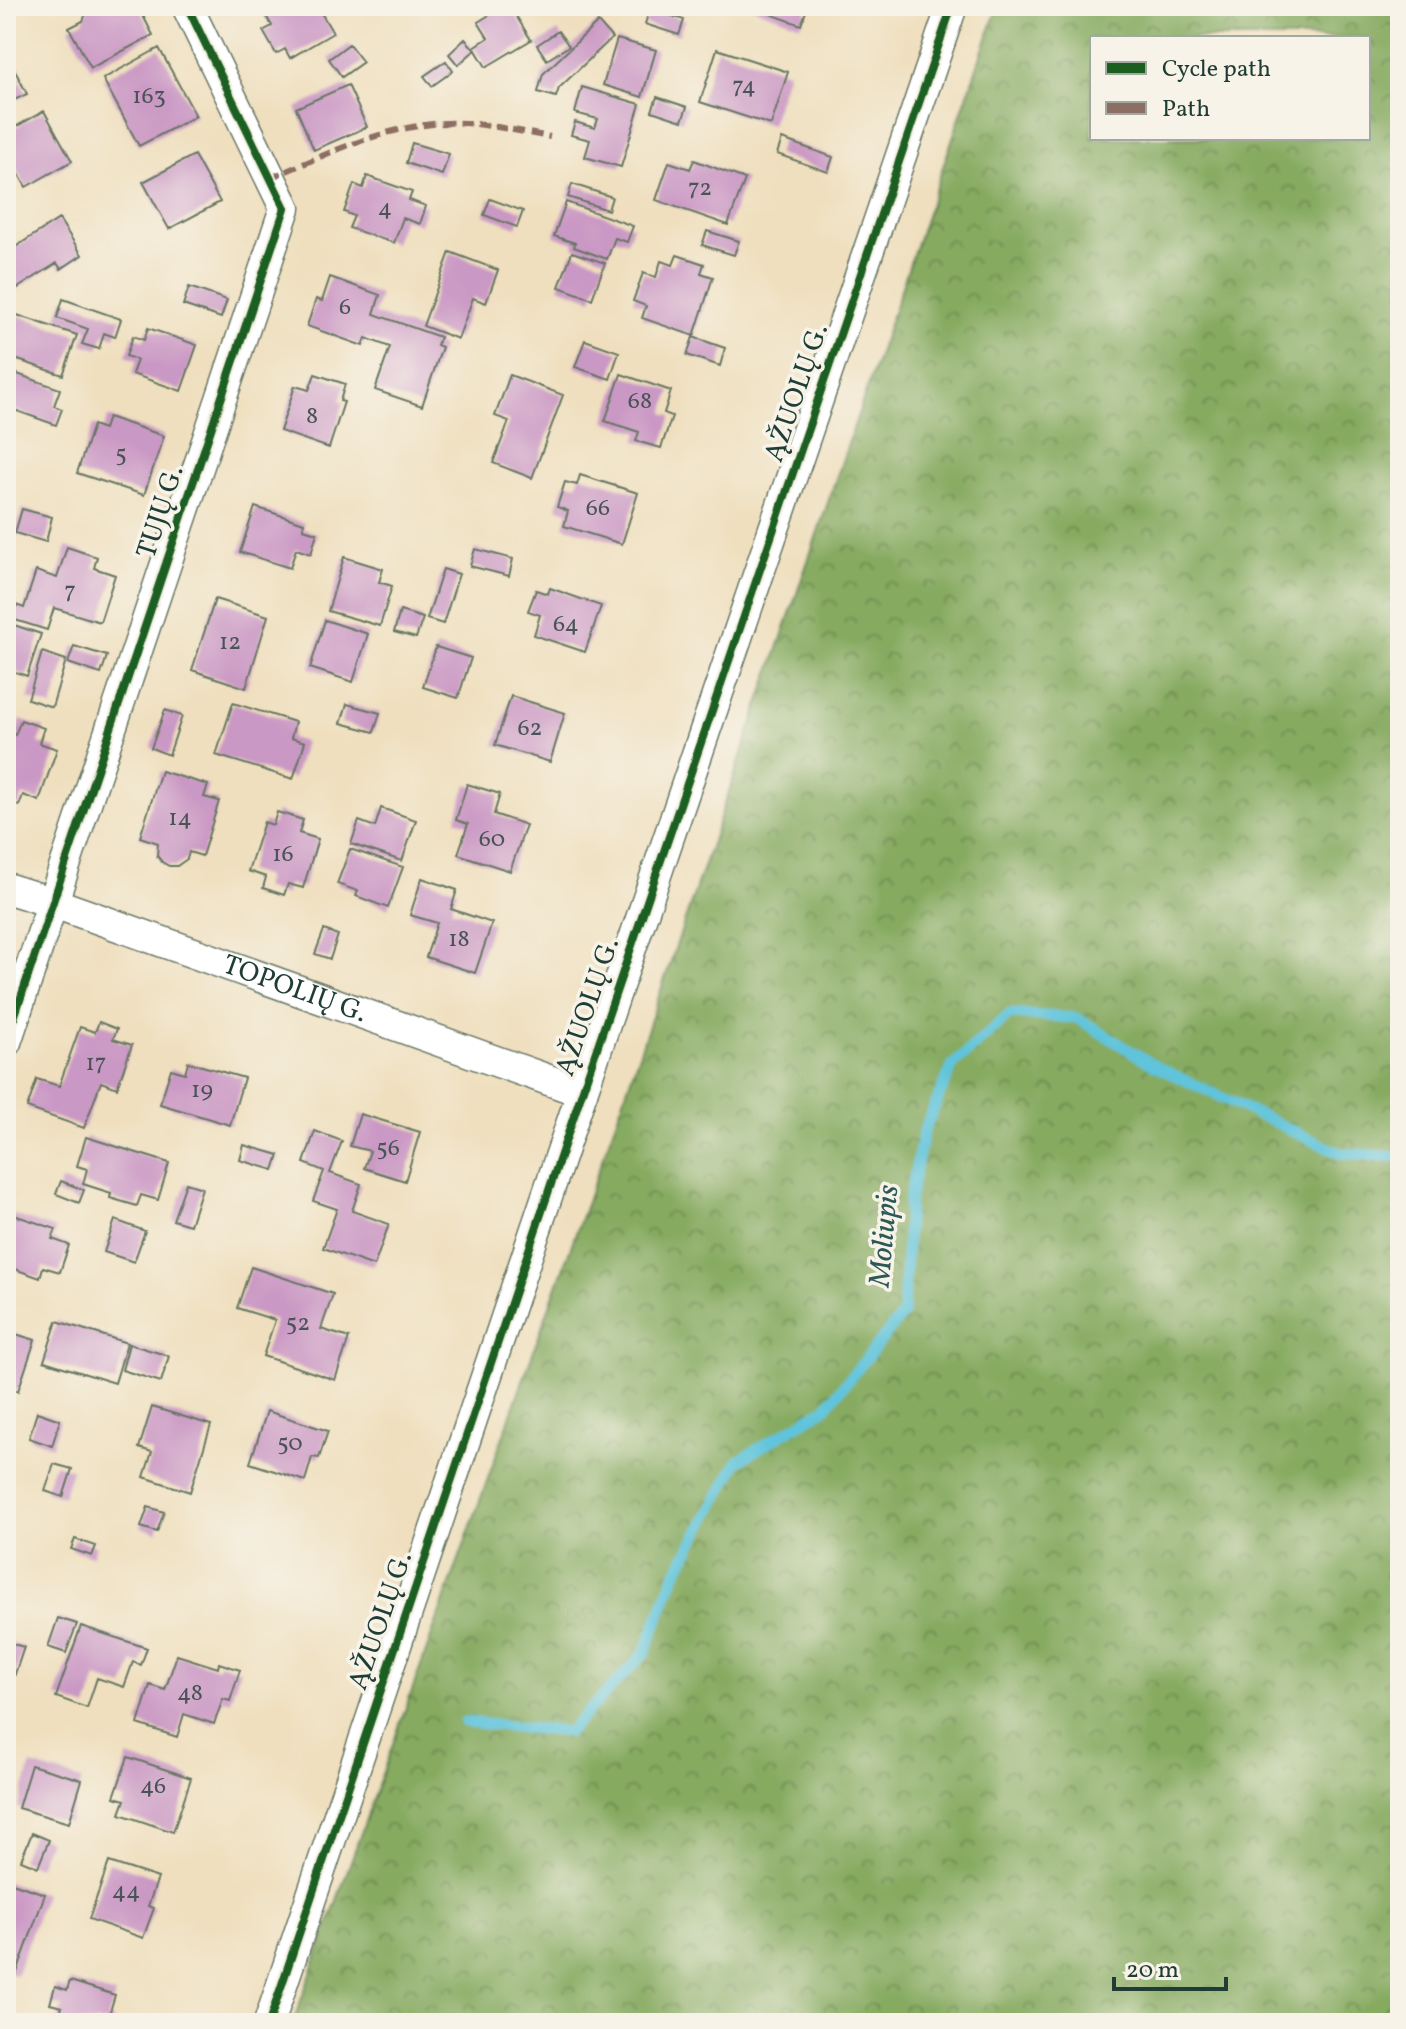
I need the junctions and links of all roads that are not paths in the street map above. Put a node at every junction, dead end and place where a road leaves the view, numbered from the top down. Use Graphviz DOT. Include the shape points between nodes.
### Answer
graph roads {
  1 [pos="187,6"];
  2 [pos="952,6"];
  3 [pos="6,888"];
  4 [pos="54,903"];
  5 [pos="6,1042"];
  6 [pos="582,1092"];
  7 [pos="269,2023"];
  1 -- 4 [label="street, TUJŲ G." via="285,208"];
  2 -- 6 [label="street, ĄŽUOLŲ G."];
  3 -- 4 [label="street, TOPOLIŲ G."];
  4 -- 5 [label="street, TUJŲ G."];
  4 -- 6 [label="street, TOPOLIŲ G."];
  6 -- 7 [label="street, ĄŽUOLŲ G."];
}
